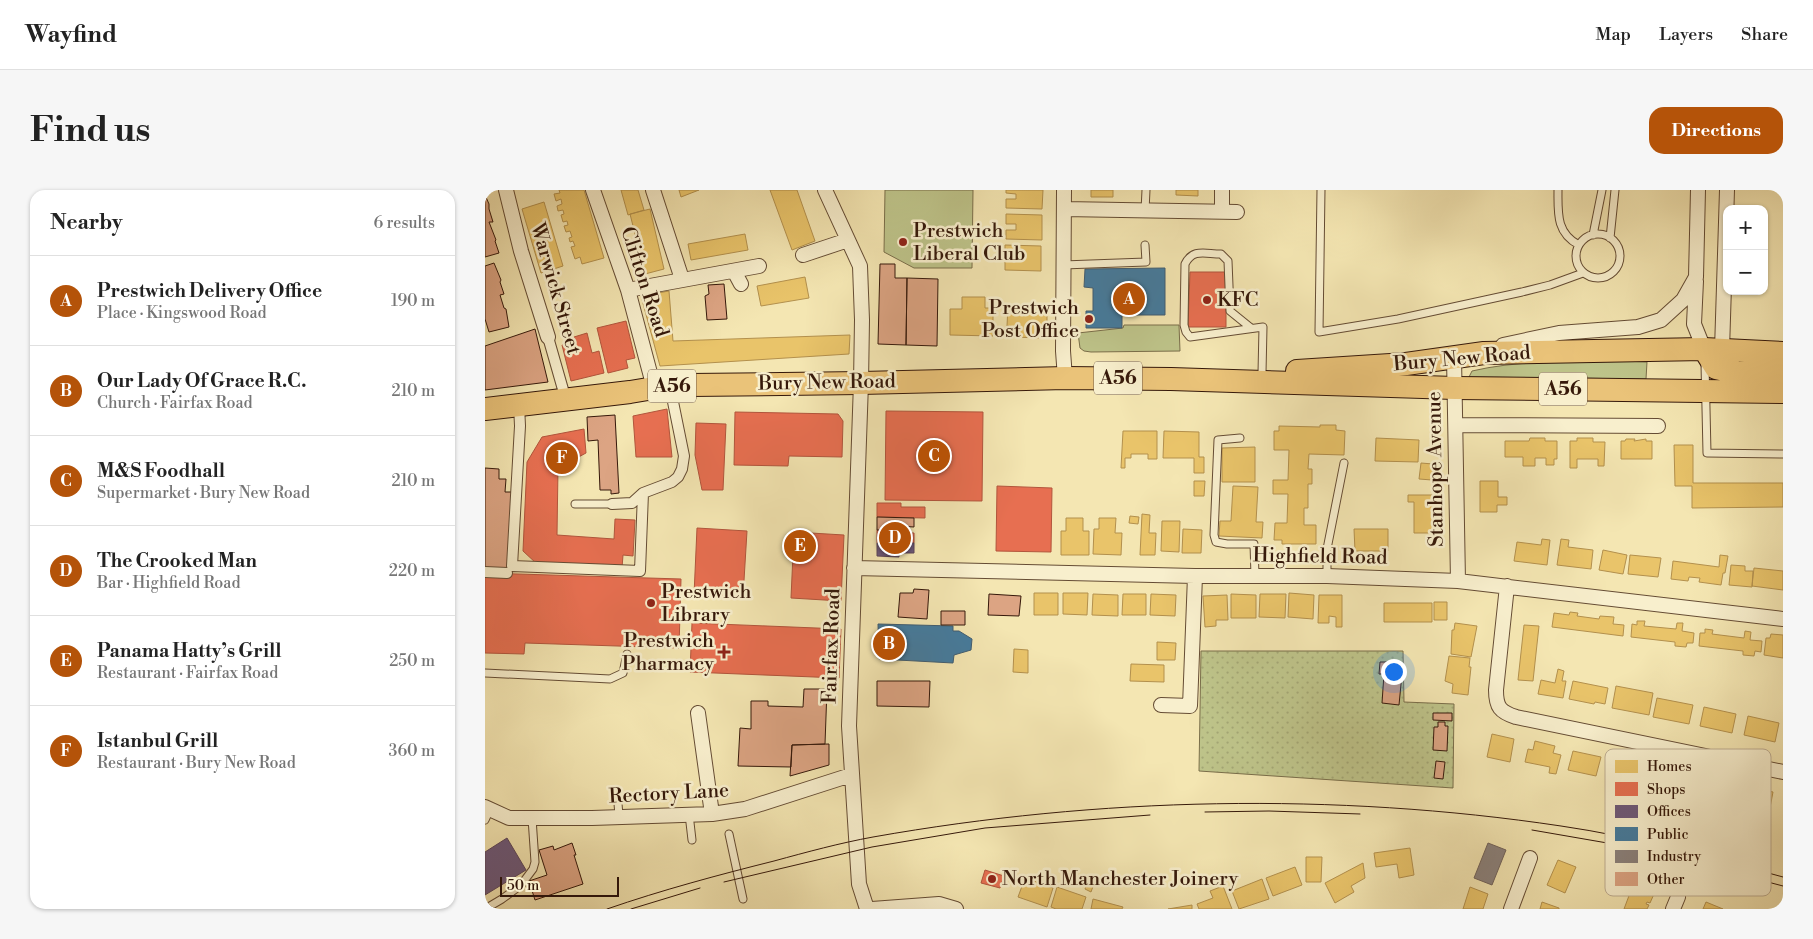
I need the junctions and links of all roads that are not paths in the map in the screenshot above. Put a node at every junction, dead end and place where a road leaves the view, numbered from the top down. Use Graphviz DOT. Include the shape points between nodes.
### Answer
graph roads {
  1 [pos="505,190"];
  2 [pos="593,190"];
  3 [pos="653,190"];
  4 [pos="825,190"];
  5 [pos="1064,190"];
  6 [pos="1146,190"];
  7 [pos="1222,190"];
  8 [pos="1321,190"];
  9 [pos="1558,190"];
  10 [pos="1602,190"];
  11 [pos="1615,190"];
  12 [pos="1698,190"];
  13 [pos="1727,190"];
  14 [pos="1064,209"];
  15 [pos="1145,210"];
  16 [pos="1222,212"];
  17 [pos="1237,212"];
  18 [pos="1593,235"];
  19 [pos="1610,238"];
  20 [pos="849,240"];
  21 [pos="1145,245"];
  22 [pos="1579,245"];
  23 [pos="803,254"];
  24 [pos="1063,265"];
  25 [pos="759,266"];
  26 [pos="734,271"];
  27 [pos="1583,273"];
  28 [pos="1696,278"];
  29 [pos="683,279"];
  30 [pos="741,284"];
  31 [pos="628,290"];
  32 [pos="1251,328"];
  33 [pos="549,337"];
  34 [pos="1484,353"];
  35 [pos="1783,353"];
  36 [pos="1714,355"];
  37 [pos="1455,357"];
  38 [pos="1262,373"];
  39 [pos="1783,374"];
  40 [pos="1065,378"];
  41 [pos="1171,379"];
  42 [pos="861,383"];
  43 [pos="662,387"];
  44 [pos="1455,388"];
  45 [pos="1705,391"];
  46 [pos="1783,392"];
  47 [pos="566,400"];
  48 [pos="519,405"];
  49 [pos="485,409"];
  50 [pos="1457,425"];
  51 [pos="1658,426"];
  52 [pos="1241,438"];
  53 [pos="1783,454"];
  54 [pos="1344,463"];
  55 [pos="643,493"];
  56 [pos="575,504"];
  57 [pos="612,504"];
  58 [pos="855,568"];
  59 [pos="485,572"];
  60 [pos="507,573"];
  61 [pos="1195,576"];
  62 [pos="1255,576"];
  63 [pos="1327,576"];
  64 [pos="1458,580"];
  65 [pos="1507,586"];
  66 [pos="1783,618"];
  67 [pos="627,654"];
  68 [pos="485,673"];
  69 [pos="1161,705"];
  70 [pos="698,712"];
  71 [pos="1671,749"];
  72 [pos="851,775"];
  73 [pos="617,791"];
  74 [pos="487,812"];
  75 [pos="689,814"];
  76 [pos="712,814"];
  77 [pos="619,816"];
  78 [pos="532,818"];
  79 [pos="729,834"];
  80 [pos="692,840"];
  81 [pos="1530,858"];
  82 [pos="743,899"];
  83 [pos="881,908"];
  84 [pos="485,909"];
  85 [pos="867,909"];
  86 [pos="956,909"];
  87 [pos="1511,909"];
  1 -- 33 [label="street, Warwick Street"];
  2 -- 31 [label="street, Clifton Road"];
  3 -- 29 [label="street"];
  4 -- 20 [label="street, Fairfax Road"];
  5 -- 14 [label="street"];
  6 -- 15 [label="lane"];
  7 -- 16 [label="street"];
  8 -- 27 [label="lane" via="1319,332 1398,319 1550,285"];
  9 -- 22 [label="lane" via="1558,216 1564,233"];
  10 -- 18 [label="lane"];
  11 -- 19 [label="lane"];
  12 -- 28 [label="street"];
  13 -- 36 [label="street"];
  14 -- 15 [label="street"];
  14 -- 24 [label="street"];
  15 -- 16 [label="street"];
  16 -- 17 [label="street"];
  18 -- 19 [label="lane"];
  18 -- 22 [label="lane"];
  19 -- 27 [label="lane" via="1620,251 1617,268 1603,278"];
  20 -- 23 [label="street"];
  20 -- 42 [label="street, Fairfax Road" via="860,266"];
  21 -- 24 [label="lane" via="1145,262"];
  22 -- 27 [label="lane" via="1576,262"];
  24 -- 40 [label="street"];
  25 -- 26 [label="street"];
  26 -- 29 [label="street"];
  26 -- 30 [label="street"];
  28 -- 34 [label="street" via="1683,300 1661,320 1638,327 1559,333 1504,345"];
  28 -- 36 [label="street" via="1694,324"];
  29 -- 31 [label="street"];
  31 -- 43 [label="street, Clifton Road"];
  32 -- 32 [label="lane" via="1190,337 1185,332 1185,264 1189,256 1193,253 1221,254 1228,262 1230,311"];
  32 -- 38 [label="lane" via="1263,327"];
  33 -- 47 [label="street, Warwick Street"];
  34 -- 36 [label="highway, Bury New Road / A56"];
  34 -- 37 [label="highway, Bury New Road / A56"];
  35 -- 36 [label="highway, Bury New Road / A56"];
  36 -- 39 [label="highway" via="1738,373"];
  36 -- 45 [label="highway"];
  37 -- 38 [label="highway, Bury New Road / A56" via="1406,364"];
  37 -- 44 [label="street, Stanhope Avenue"];
  38 -- 41 [label="highway, Bury New Road / A56"];
  40 -- 41 [label="highway, Bury New Road / A56"];
  40 -- 42 [label="highway, Bury New Road / A56"];
  41 -- 44 [label="highway, Bury New Road / A56"];
  42 -- 43 [label="highway, Bury New Road / A56"];
  42 -- 58 [label="street, Fairfax Road"];
  43 -- 47 [label="highway, Bury New Road / A56"];
  43 -- 55 [label="street" via="684,456 682,469 672,482"];
  44 -- 45 [label="highway, Bury New Road / A56"];
  44 -- 50 [label="street, Stanhope Avenue"];
  45 -- 46 [label="highway, Bury New Road / A56"];
  45 -- 53 [label="lane" via="1707,452"];
  47 -- 48 [label="highway, Bury New Road / A56"];
  48 -- 49 [label="highway, Bury New Road / A56"];
  48 -- 55 [label="street" via="512,566 640,571"];
  50 -- 51 [label="street"];
  50 -- 64 [label="street, Stanhope Avenue"];
  52 -- 62 [label="lane" via="1218,440 1213,535 1216,542 1254,544"];
  54 -- 63 [label="lane" via="1327,549"];
  55 -- 57 [label="street" via="632,503"];
  56 -- 57 [label="lane"];
  58 -- 61 [label="street, Highfield Road"];
  58 -- 72 [label="street, Fairfax Road" via="849,726"];
  59 -- 60 [label="street"];
  61 -- 62 [label="street, Highfield Road"];
  61 -- 69 [label="street" via="1190,706"];
  62 -- 63 [label="street, Highfield Road"];
  63 -- 64 [label="street, Highfield Road"];
  64 -- 65 [label="street, Highfield Road"];
  65 -- 66 [label="street, Highfield Road"];
  65 -- 71 [label="street" via="1496,690 1497,705 1503,712"];
  67 -- 68 [label="lane" via="623,673 609,679"];
  70 -- 76 [label="street"];
  72 -- 76 [label="street, Rectory Lane" via="745,809"];
  72 -- 85 [label="street, Fairfax Road" via="859,884"];
  73 -- 77 [label="lane"];
  74 -- 78 [label="street, Rectory Lane" via="509,818"];
  75 -- 76 [label="street, Rectory Lane"];
  75 -- 77 [label="street, Rectory Lane"];
  75 -- 80 [label="lane"];
  77 -- 78 [label="street, Rectory Lane"];
  78 -- 84 [label="lane" via="533,868 521,885"];
  79 -- 82 [label="lane"];
  81 -- 87 [label="street"];
  83 -- 86 [label="street" via="939,904"];
}
